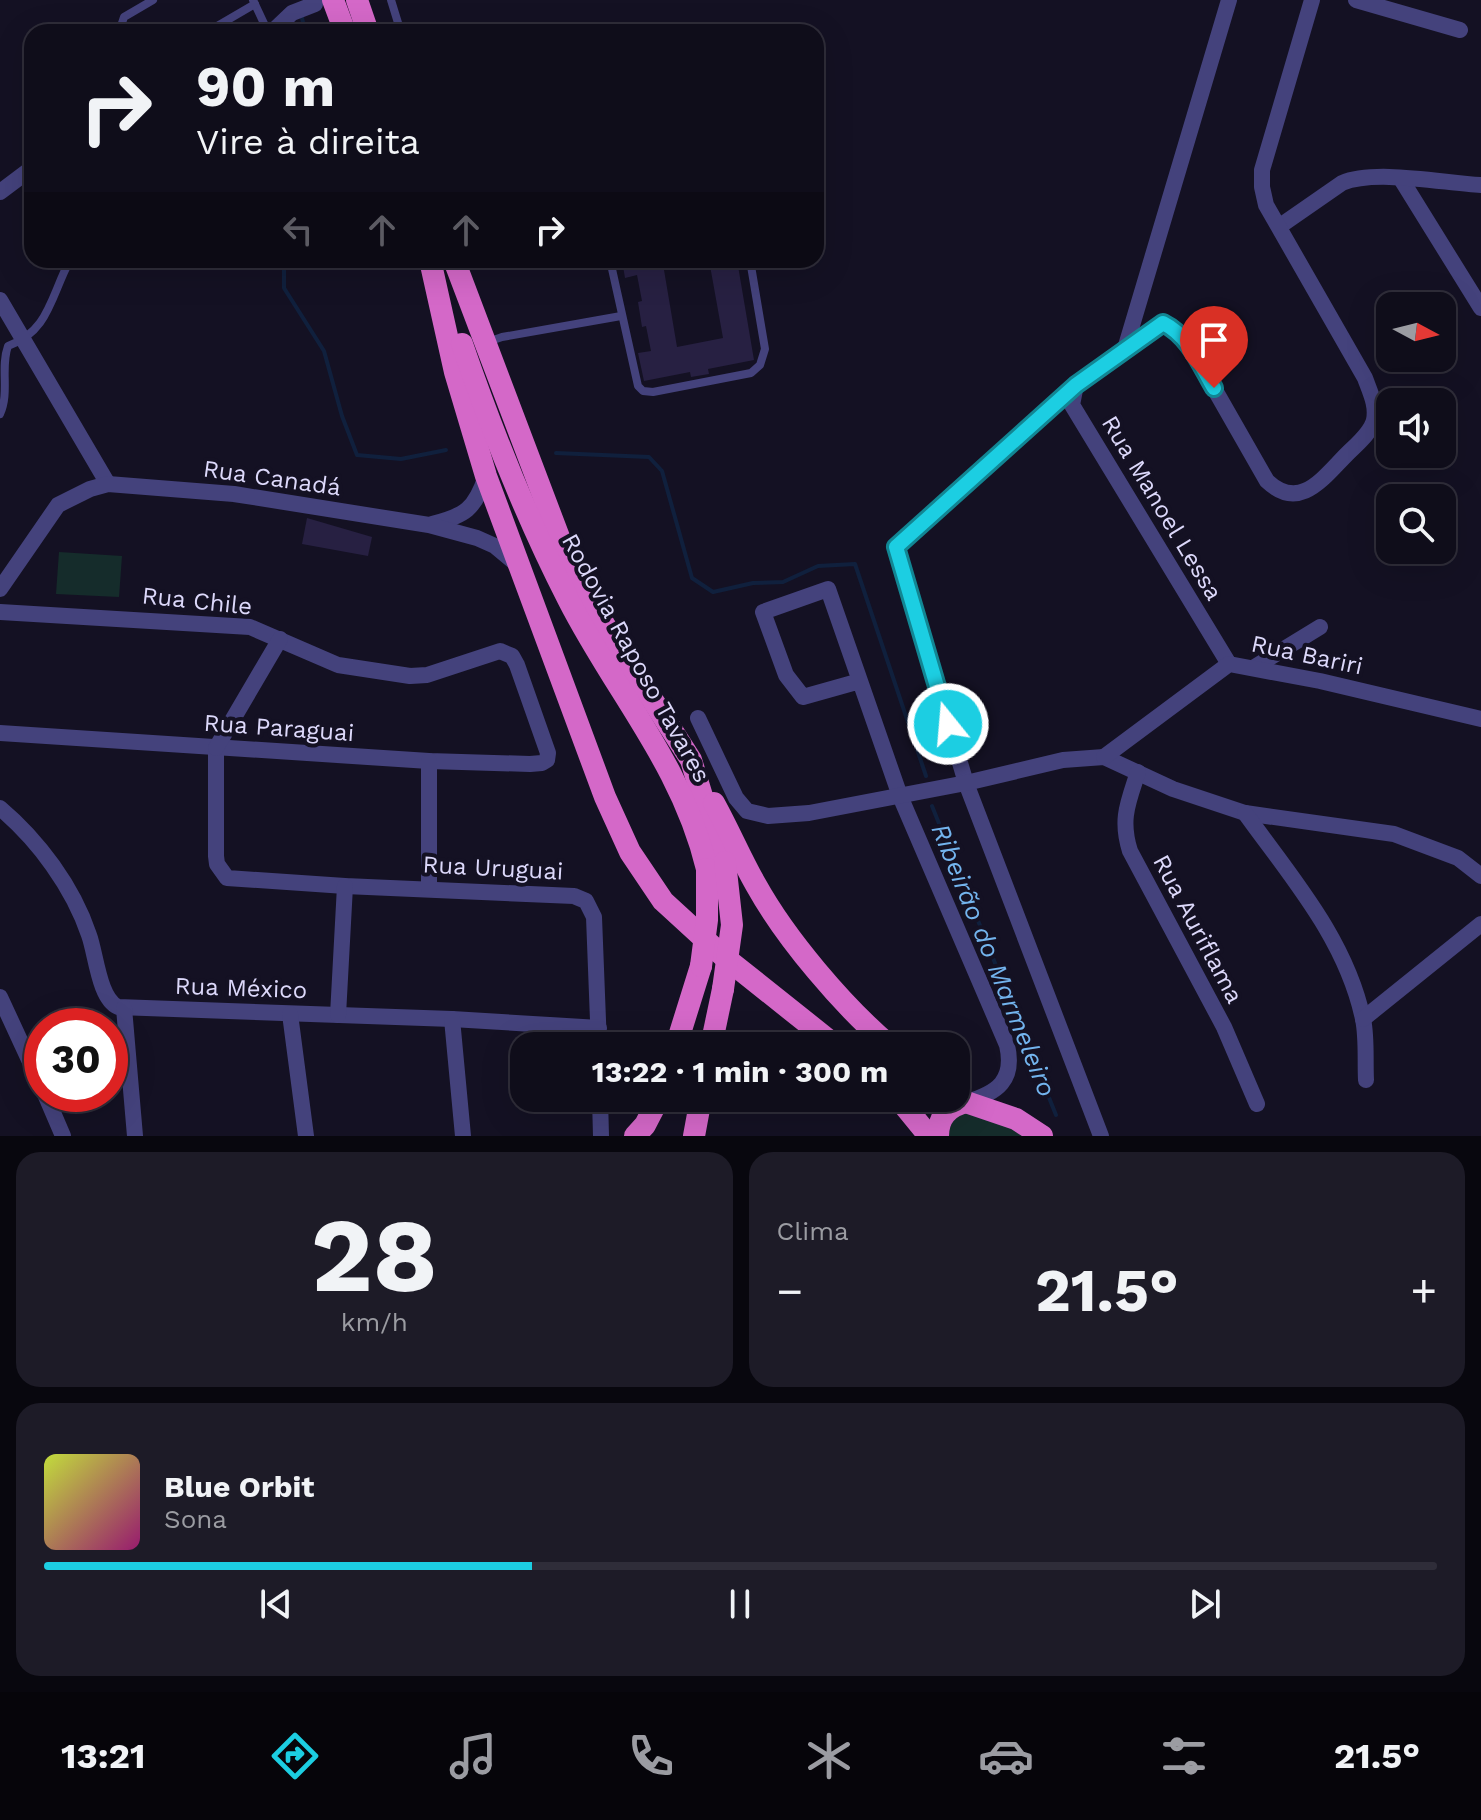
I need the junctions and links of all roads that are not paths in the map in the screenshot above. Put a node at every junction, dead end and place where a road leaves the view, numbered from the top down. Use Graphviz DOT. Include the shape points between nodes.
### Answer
graph roads {
  1 [pos="153,0"];
  2 [pos="357,0"];
  3 [pos="391,0"];
  4 [pos="1229,0"];
  5 [pos="1312,0"];
  6 [pos="1356,0"];
  7 [pos="254,2"];
  8 [pos="319,3"];
  9 [pos="122,24"];
  10 [pos="220,24"];
  11 [pos="266,24"];
  12 [pos="279,24"];
  13 [pos="338,24"];
  14 [pos="365,24"];
  15 [pos="398,24"];
  16 [pos="1460,30"];
  17 [pos="0,169"];
  18 [pos="24,171"];
  19 [pos="24,173"];
  20 [pos="1401,179"];
  21 [pos="1481,185"];
  22 [pos="0,192"];
  23 [pos="1280,226"];
  24 [pos="66,268"];
  25 [pos="434,268"];
  26 [pos="435,268"];
  27 [pos="457,268"];
  28 [pos="612,268"];
  29 [pos="751,268"];
  30 [pos="0,300"];
  31 [pos="1481,308"];
  32 [pos="621,316"];
  33 [pos="23,341"];
  34 [pos="484,343"];
  35 [pos="1125,349"];
  36 [pos="1076,385"];
  37 [pos="0,414"];
  38 [pos="486,476"];
  39 [pos="108,484"];
  40 [pos="429,525"];
  41 [pos="896,547"];
  42 [pos="520,567"];
  43 [pos="0,589"];
  44 [pos="0,612"];
  45 [pos="1320,627"];
  46 [pos="280,639"];
  47 [pos="1229,664"];
  48 [pos="1253,668"];
  49 [pos="860,681"];
  50 [pos="698,718"];
  51 [pos="1481,719"];
  52 [pos="0,733"];
  53 [pos="216,748"];
  54 [pos="548,753"];
  55 [pos="1104,757"];
  56 [pos="691,760"];
  57 [pos="429,761"];
  58 [pos="1138,772"];
  59 [pos="966,783"];
  60 [pos="900,796"];
  61 [pos="0,808"];
  62 [pos="1245,813"];
  63 [pos="716,866"];
  64 [pos="1481,876"];
  65 [pos="345,886"];
  66 [pos="429,889"];
  67 [pos="1481,924"];
  68 [pos="0,997"];
  69 [pos="124,1008"];
  70 [pos="128,1008"];
  71 [pos="290,1014"];
  72 [pos="338,1015"];
  73 [pos="452,1019"];
  74 [pos="1363,1019"];
  75 [pos="599,1028"];
  76 [pos="599,1032"];
  77 [pos="680,1032"];
  78 [pos="714,1032"];
  79 [pos="818,1032"];
  80 [pos="875,1032"];
  81 [pos="24,1049"];
  82 [pos="128,1055"];
  83 [pos="1366,1080"];
  84 [pos="970,1098"];
  85 [pos="970,1102"];
  86 [pos="1257,1104"];
  87 [pos="53,1112"];
  88 [pos="600,1112"];
  89 [pos="652,1112"];
  90 [pos="657,1112"];
  91 [pos="698,1112"];
  92 [pos="909,1112"];
  93 [pos="946,1112"];
  94 [pos="63,1136"];
  95 [pos="135,1136"];
  96 [pos="306,1136"];
  97 [pos="463,1136"];
  98 [pos="601,1136"];
  99 [pos="635,1136"];
  100 [pos="654,1136"];
  101 [pos="694,1136"];
  102 [pos="929,1136"];
  103 [pos="938,1136"];
  104 [pos="1042,1136"];
  105 [pos="1101,1136"];
  1 -- 9 [label="lane" via="124,17"];
  2 -- 14 [label="highway"];
  3 -- 15 [label="lane"];
  4 -- 35 [label="street"];
  5 -- 23 [label="street" via="1262,170 1266,205"];
  6 -- 16 [label="street"];
  7 -- 10 [label="lane"];
  7 -- 11 [label="lane"];
  8 -- 12 [label="street"];
  8 -- 13 [label="highway"];
  17 -- 18 [label="street"];
  19 -- 22 [label="street"];
  20 -- 21 [label="street"];
  20 -- 23 [label="street" via="1342,183"];
  20 -- 31 [label="street"];
  23 -- 35 [label="street" via="1373,399 1374,422 1313,488 1287,494 1267,481 1187,341 1174,328 1163,323"];
  24 -- 33 [label="lane" via="40,326"];
  25 -- 38 [label="highway" via="455,372"];
  26 -- 63 [label="highway, Rodovia Raposo Tavares" via="521,499 568,599 663,756"];
  27 -- 34 [label="highway, Rodovia Raposo Tavares"];
  28 -- 32 [label="lane"];
  29 -- 32 [label="lane" via="765,349 751,373 643,391"];
  30 -- 33 [label="street"];
  32 -- 34 [label="lane"];
  33 -- 37 [label="lane" via="8,346 5,355"];
  33 -- 39 [label="street"];
  34 -- 56 [label="highway, Rodovia Raposo Tavares" via="565,553"];
  35 -- 36 [label="street"];
  36 -- 41 [label="lane"];
  36 -- 47 [label="street, Rua Manoel Lessa" via="1072,405"];
  38 -- 40 [label="street" via="479,497 464,513"];
  38 -- 42 [label="highway"];
  39 -- 40 [label="street, Rua Canadá" via="234,494"];
  39 -- 43 [label="street" via="58,505"];
  40 -- 42 [label="street, Rua Canadá" via="495,546"];
  41 -- 59 [label="street"];
  42 -- 79 [label="highway" via="630,852 663,901"];
  44 -- 46 [label="street, Rua Chile" via="220,623"];
  45 -- 48 [label="street"];
  46 -- 53 [label="street"];
  46 -- 54 [label="street, Rua Chile" via="338,665 410,676 492,652 512,656"];
  47 -- 48 [label="street, Rua Bariri"];
  47 -- 55 [label="street, Rua Bariri"];
  48 -- 51 [label="street, Rua Bariri"];
  49 -- 49 [label="street" via="828,589 763,612 786,675 803,697"];
  49 -- 60 [label="street"];
  50 -- 60 [label="street" via="747,811 768,816 809,813"];
  52 -- 53 [label="street, Rua Paraguai"];
  53 -- 57 [label="street, Rua Paraguai"];
  53 -- 65 [label="street, Rua Uruguai" via="216,856 227,878"];
  54 -- 57 [label="street, Rua Paraguai" via="547,760 530,764"];
  55 -- 58 [label="street"];
  55 -- 59 [label="street" via="1063,760"];
  56 -- 63 [label="highway, Rodovia Raposo Tavares" via="716,842"];
  56 -- 80 [label="highway" via="781,925"];
  57 -- 66 [label="street"];
  58 -- 62 [label="street"];
  58 -- 86 [label="street, Rua Auriflama" via="1125,821 1130,851 1224,1027"];
  59 -- 60 [label="street"];
  59 -- 105 [label="street"];
  60 -- 84 [label="street" via="1011,1062 1001,1085 984,1097"];
  61 -- 69 [label="street" via="37,845 74,900 107,1000"];
  62 -- 64 [label="street" via="1394,834 1458,858"];
  62 -- 74 [label="street" via="1329,930"];
  63 -- 77 [label="highway, Rodovia Raposo Tavares, bridge" via="701,966"];
  63 -- 78 [label="highway, Rodovia Raposo Tavares, bridge" via="732,925"];
  65 -- 66 [label="street, Rua Uruguai"];
  65 -- 72 [label="street"];
  66 -- 75 [label="street, Rua Uruguai" via="574,896 586,901 594,917"];
  67 -- 74 [label="street"];
  68 -- 81 [label="street"];
  70 -- 71 [label="street, Rua México"];
  71 -- 72 [label="street, Rua México"];
  71 -- 96 [label="street"];
  72 -- 73 [label="street, Rua México"];
  73 -- 75 [label="street, Rua México"];
  73 -- 97 [label="street"];
  74 -- 83 [label="street"];
  75 -- 76 [label="street, Rua Uruguai"];
  82 -- 95 [label="street"];
  85 -- 104 [label="highway" via="1016,1119"];
  87 -- 94 [label="street"];
  88 -- 98 [label="street"];
  89 -- 99 [label="highway"];
  90 -- 100 [label="highway"];
  91 -- 101 [label="highway"];
  92 -- 102 [label="highway"];
  93 -- 103 [label="highway"];
}
